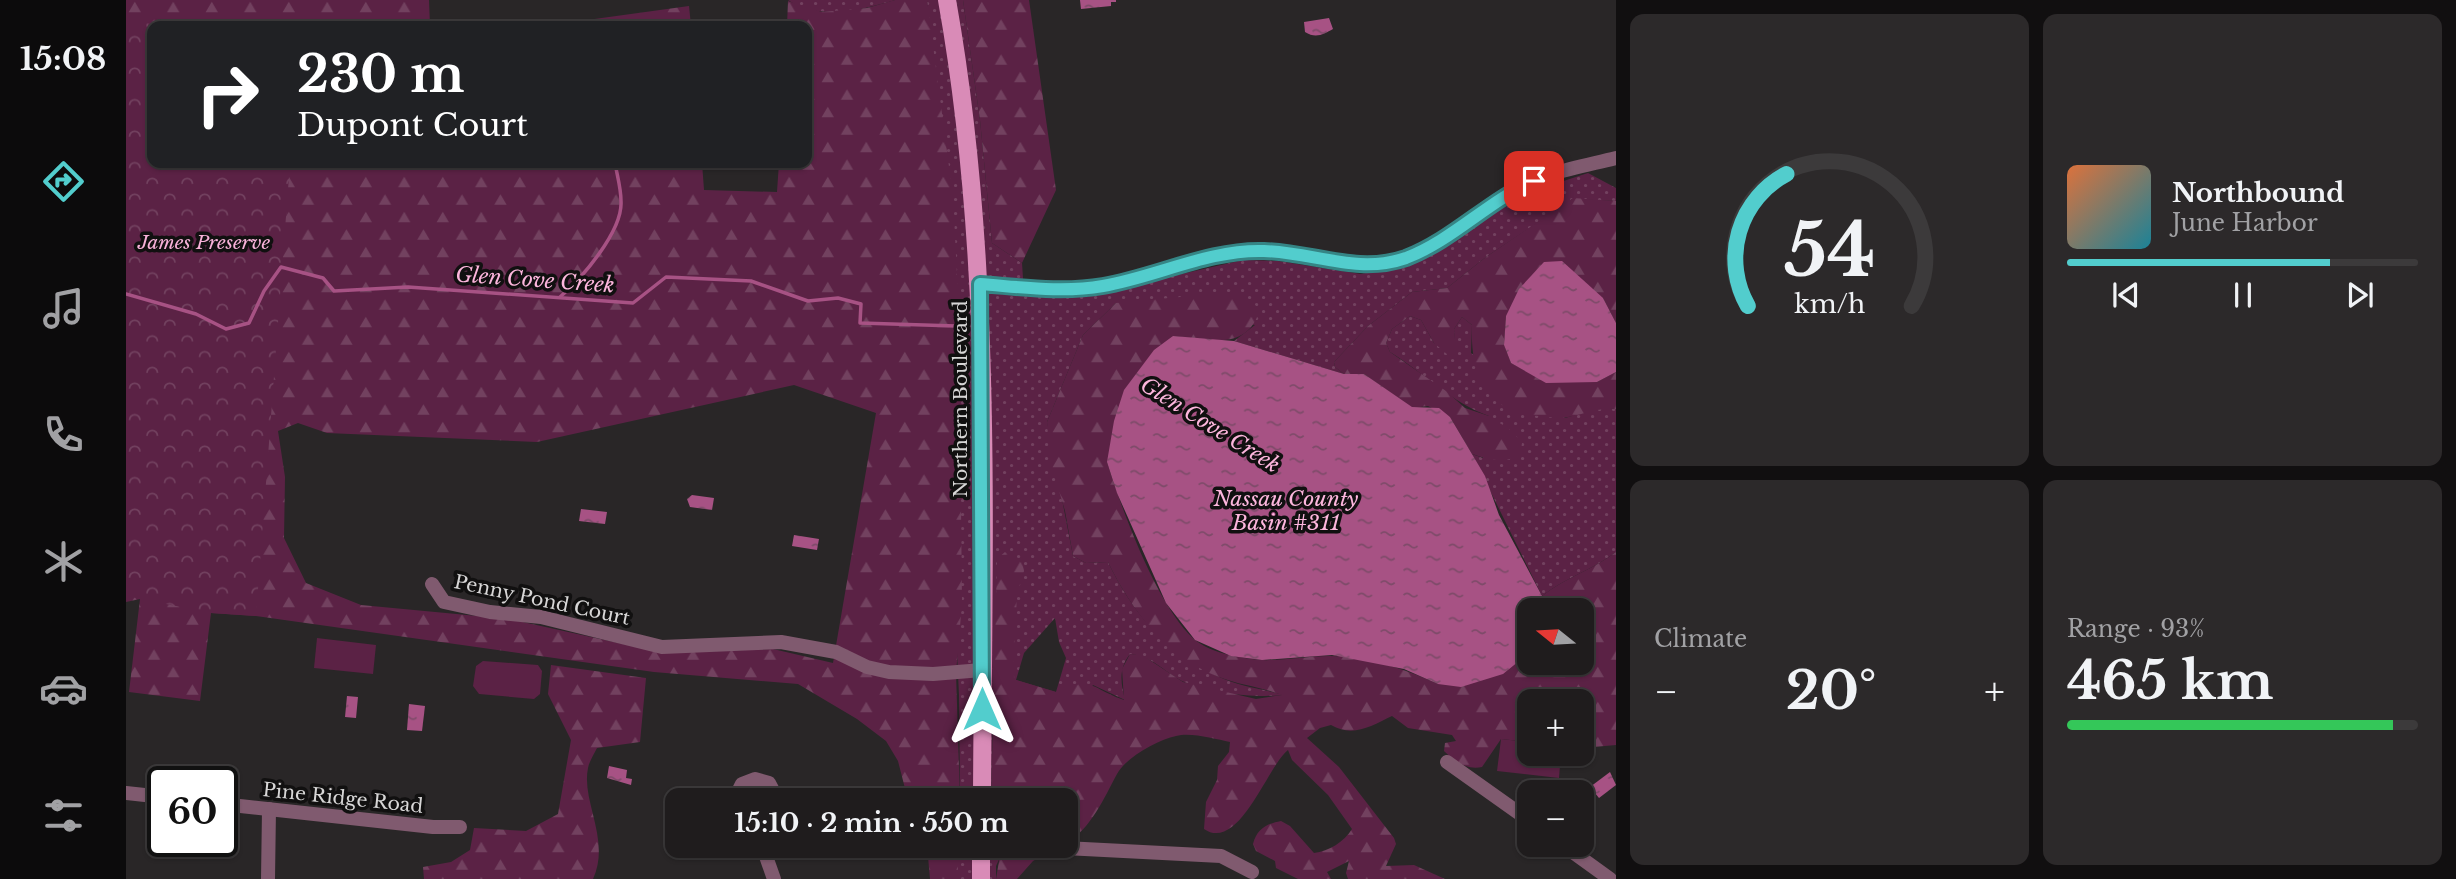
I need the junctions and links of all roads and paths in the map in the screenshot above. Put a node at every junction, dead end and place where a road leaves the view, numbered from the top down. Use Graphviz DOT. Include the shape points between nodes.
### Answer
graph roads {
  1 [pos="947,0"];
  2 [pos="1616,158"];
  3 [pos="980,284"];
  4 [pos="432,584"];
  5 [pos="982,670"];
  6 [pos="1447,762"];
  7 [pos="740,788"];
  8 [pos="772,788"];
  9 [pos="982,788"];
  10 [pos="126,793"];
  11 [pos="147,795"];
  12 [pos="238,806"];
  13 [pos="269,809"];
  14 [pos="1517,812"];
  15 [pos="460,827"];
  16 [pos="1078,849"];
  17 [pos="1580,857"];
  18 [pos="767,858"];
  19 [pos="981,858"];
  20 [pos="1252,872"];
  21 [pos="268,879"];
  22 [pos="774,879"];
  23 [pos="981,879"];
  24 [pos="1610,879"];
  1 -- 3 [label="main road, Northern Boulevard" via="966,122"];
  2 -- 3 [label="street" via="1555,173 1513,190 1406,258 1363,266 1255,251 1102,286 1057,290"];
  3 -- 5 [label="main road, Northern Boulevard"];
  4 -- 5 [label="street, Penny Pond Court" via="444,602 464,608 541,617 662,648 781,642 836,652 889,672"];
  5 -- 9 [label="main road, Northern Boulevard"];
  6 -- 14 [label="street"];
  7 -- 8 [label="street" via="755,779"];
  10 -- 11 [label="street"];
  12 -- 13 [label="street, Pine Ridge Road"];
  13 -- 15 [label="street, Pine Ridge Road"];
  13 -- 21 [label="street"];
  16 -- 20 [label="street" via="1221,856"];
  17 -- 24 [label="street"];
  18 -- 22 [label="street"];
  19 -- 23 [label="main road"];
}
